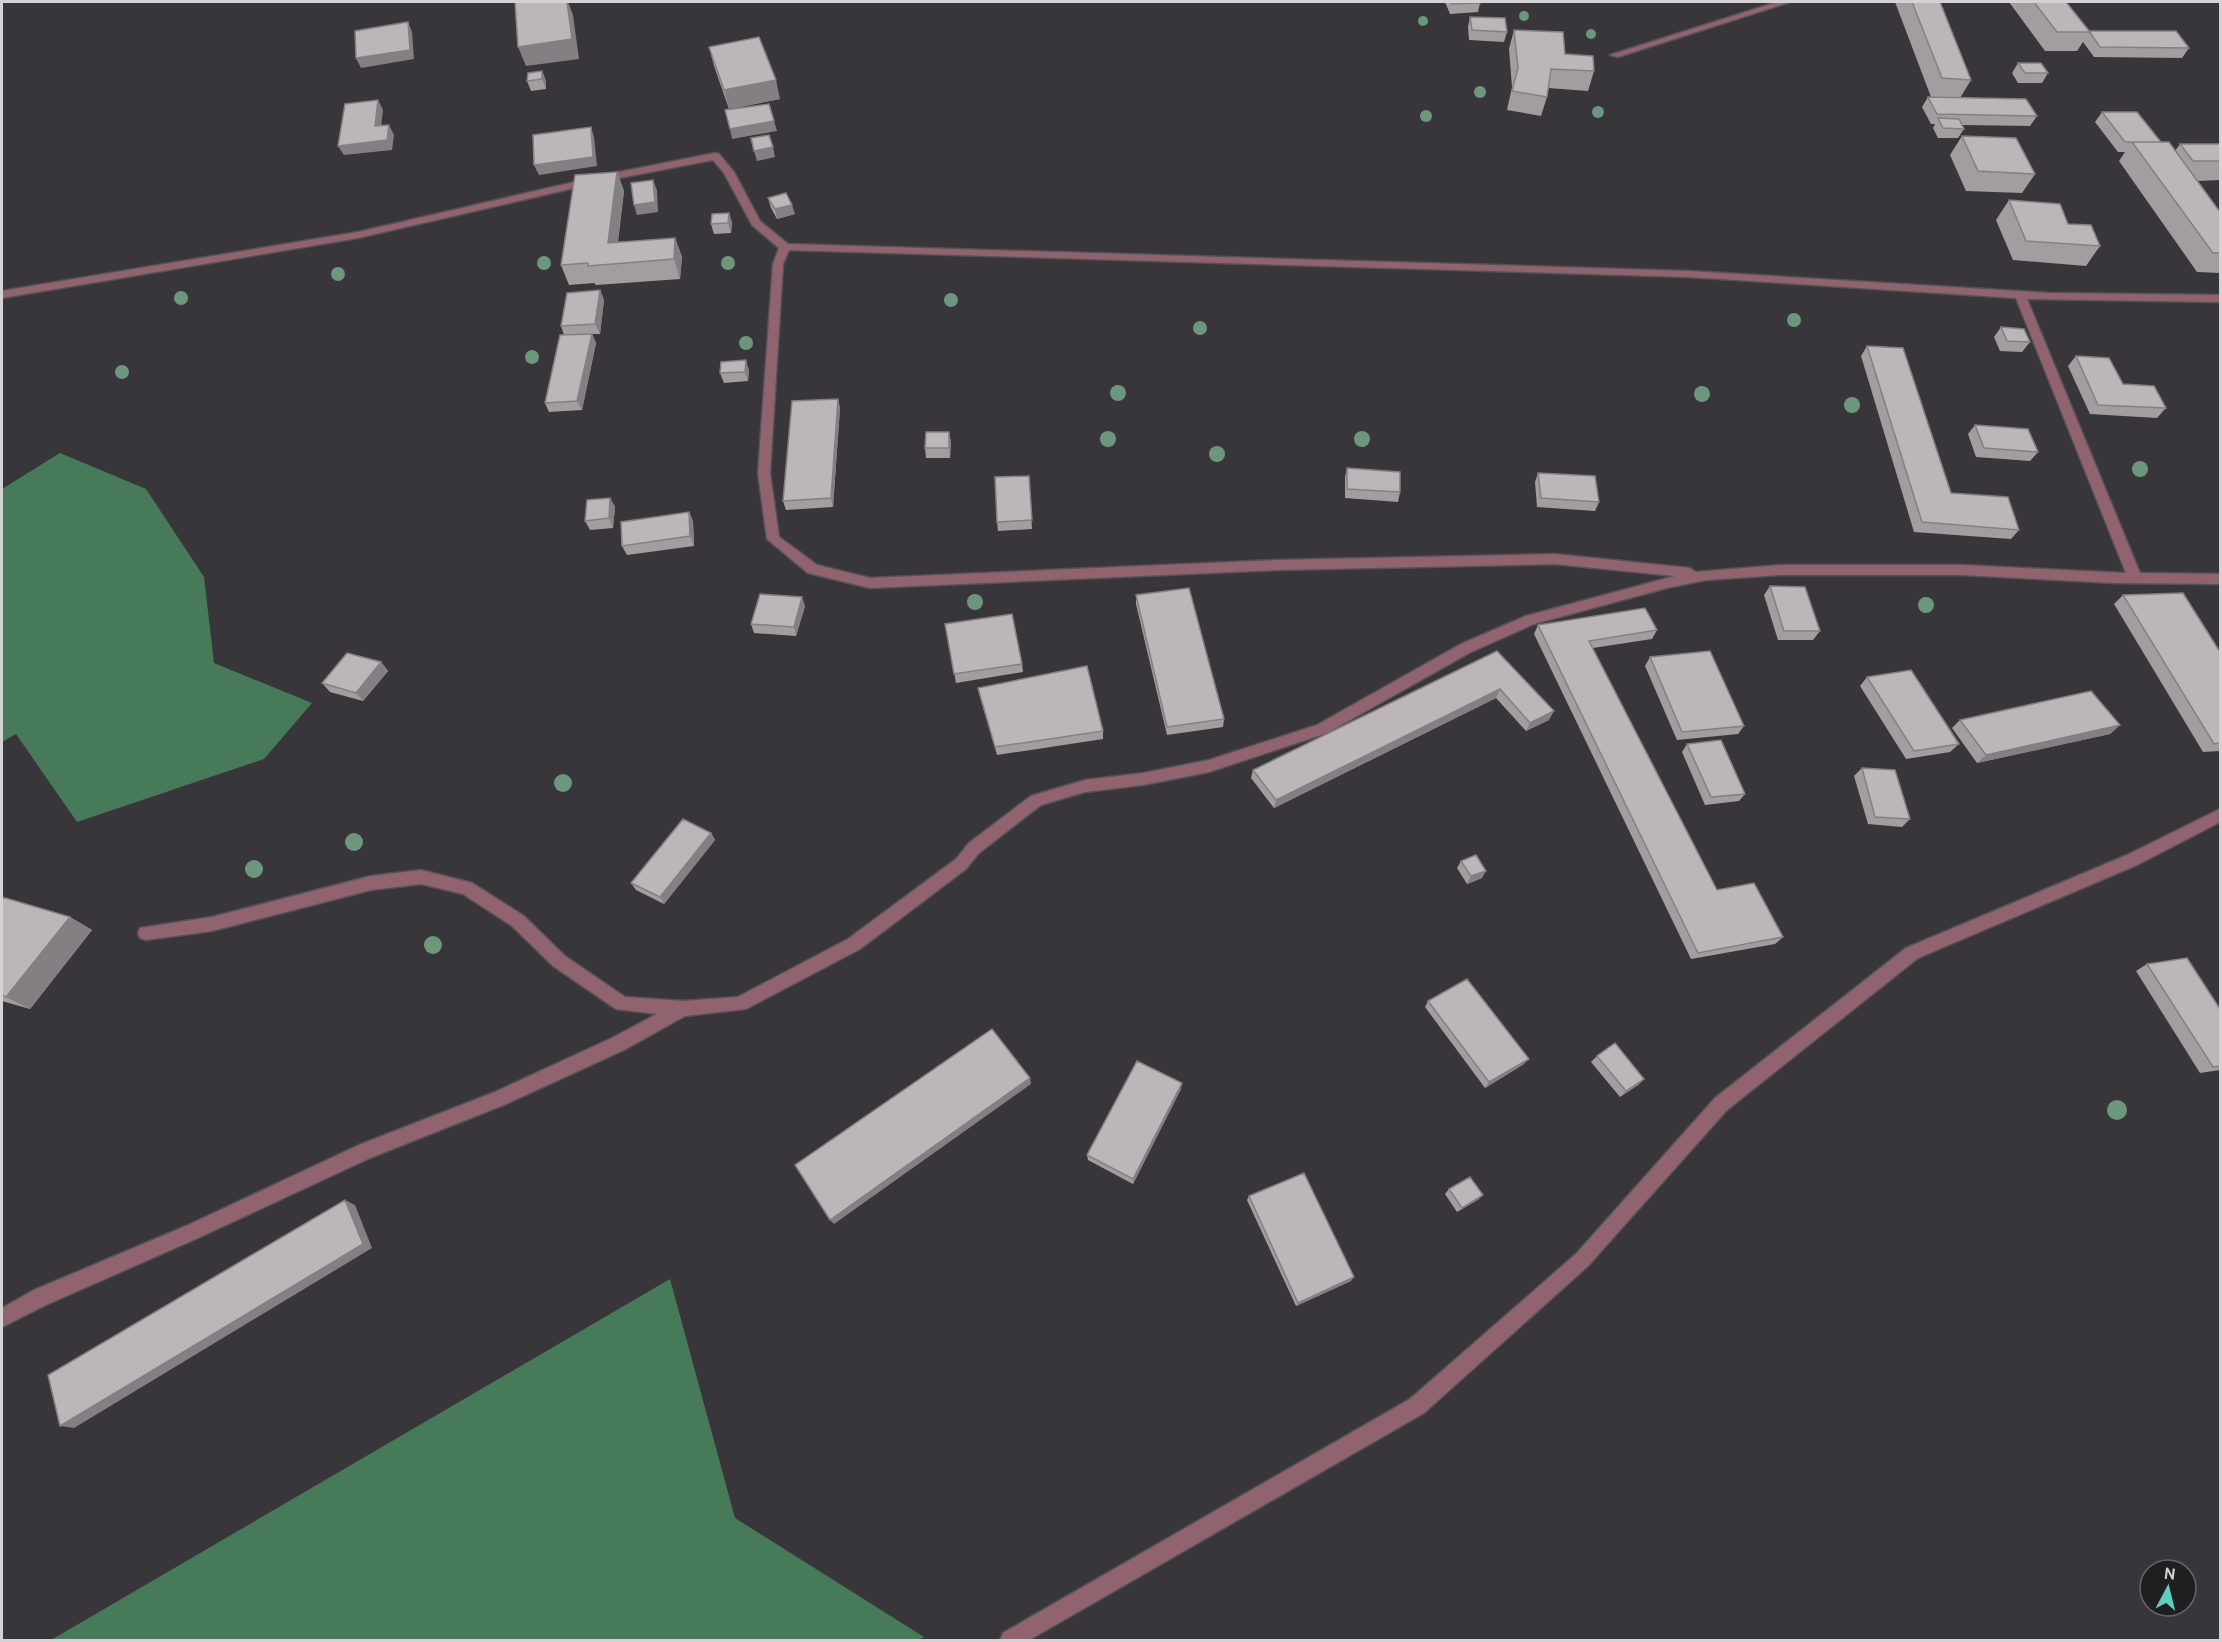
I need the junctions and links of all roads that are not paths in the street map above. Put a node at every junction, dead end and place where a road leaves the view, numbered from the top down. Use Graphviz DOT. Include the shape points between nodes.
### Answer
graph roads {
  1 [pos="1785,2"];
  2 [pos="1615,55"];
  3 [pos="785,247"];
  4 [pos="2,295"];
  5 [pos="2020,295"];
  6 [pos="2220,298"];
  7 [pos="1706,575"];
  8 [pos="2135,578"];
  9 [pos="2220,579"];
  10 [pos="2220,815"];
  11 [pos="146,933"];
  12 [pos="683,1009"];
  13 [pos="2,1318"];
  14 [pos="1010,1641"];
  1 -- 2 [label="street"];
  3 -- 4 [label="street" via="756,224 729,172 716,156 358,235"];
  3 -- 5 [label="street" via="1689,274"];
  3 -- 7 [label="street" via="778,264 764,473 773,539 813,569 870,583 1277,565 1556,559"];
  5 -- 6 [label="street"];
  5 -- 8 [label="street"];
  7 -- 8 [label="street" via="1780,570 1962,570"];
  7 -- 12 [label="street" via="1531,620 1467,648 1322,729 1209,766 1085,786 1036,800 974,848 961,864 854,945 740,1004"];
  8 -- 9 [label="street"];
  10 -- 14 [label="street" via="2132,860 1912,953 1720,1104 1582,1260 1416,1406"];
  11 -- 12 [label="street" via="212,924 371,883 422,877 468,888 518,921 559,961 622,1004"];
  12 -- 13 [label="street" via="500,1098 364,1151"];
}
